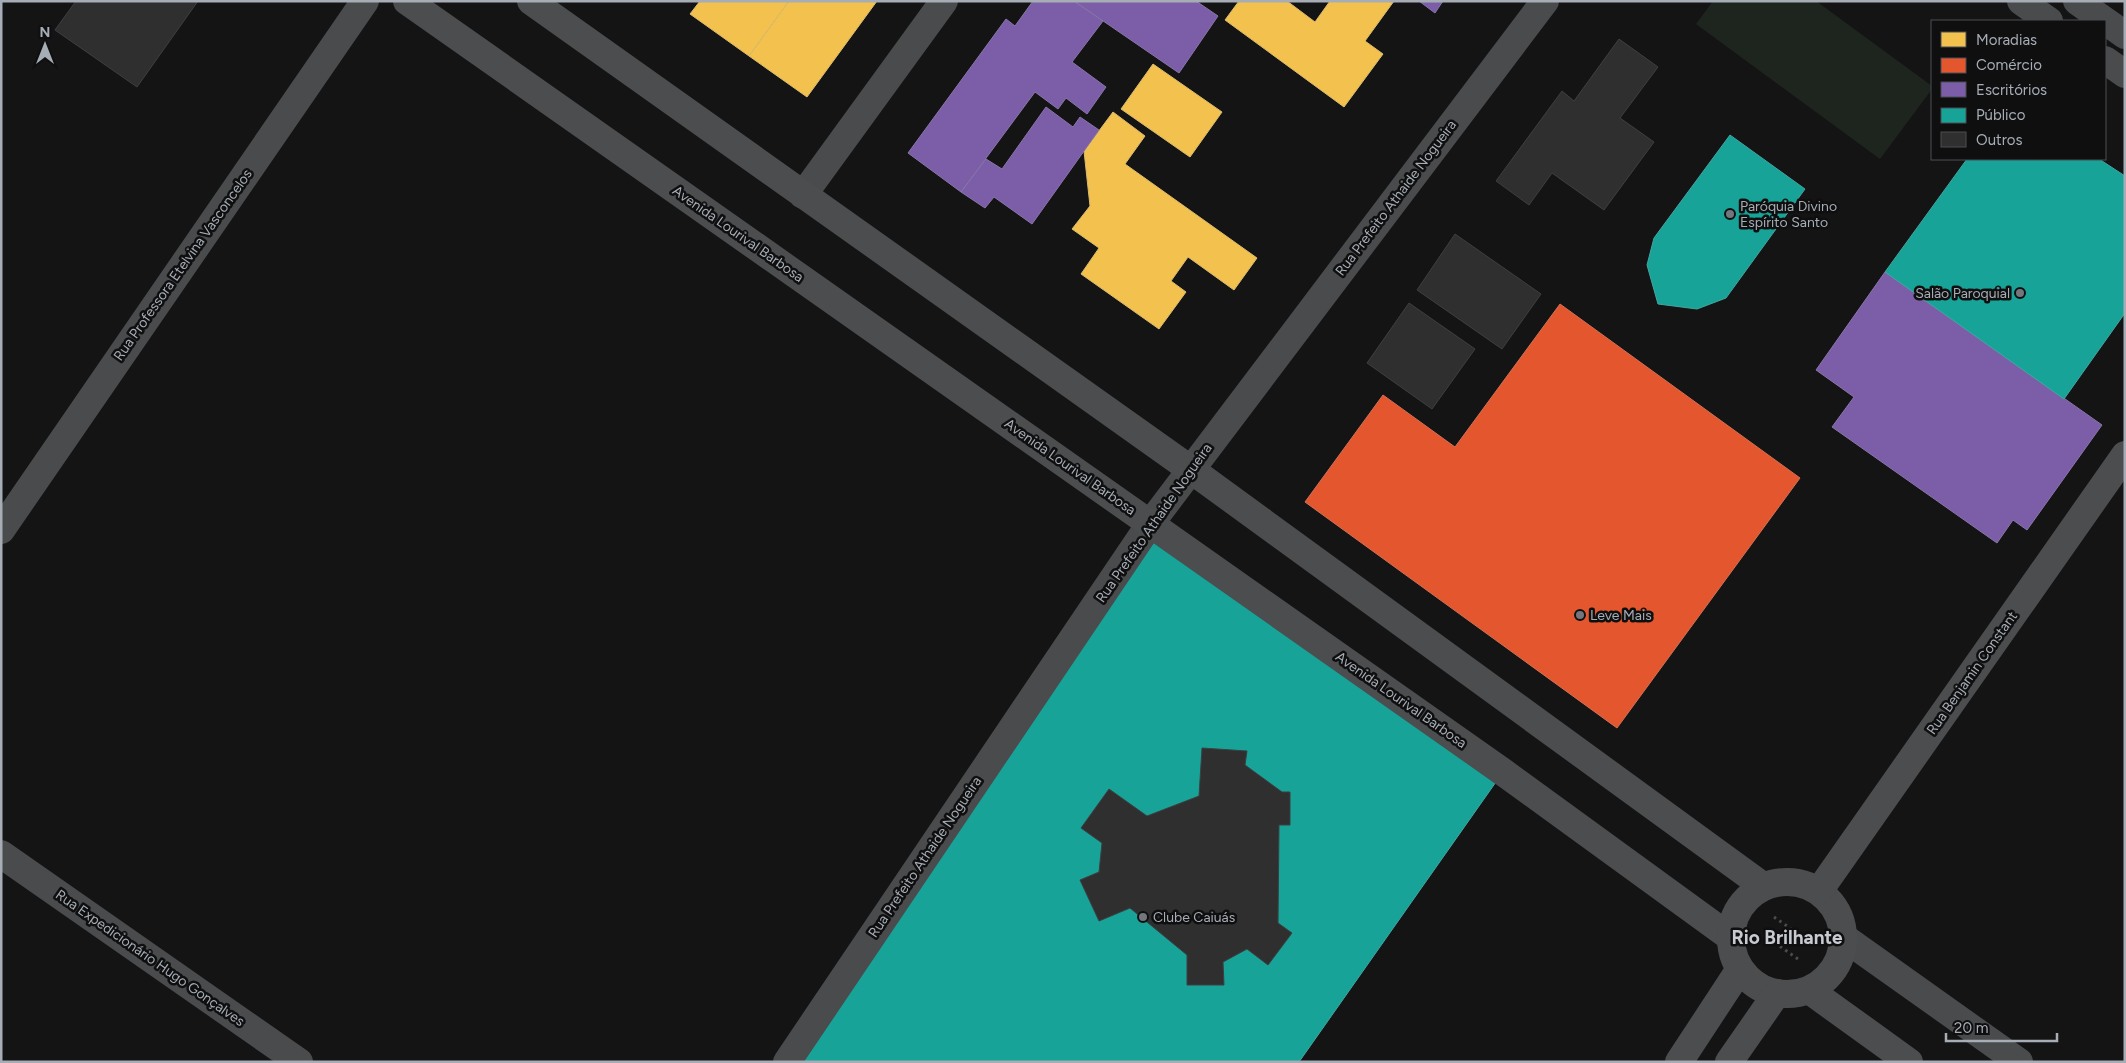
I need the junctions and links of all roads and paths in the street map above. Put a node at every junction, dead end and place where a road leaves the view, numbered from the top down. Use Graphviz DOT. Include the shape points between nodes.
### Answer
graph roads {
  1 [pos="366,1"];
  2 [pos="406,1"];
  3 [pos="531,1"];
  4 [pos="944,1"];
  5 [pos="1545,1"];
  6 [pos="2021,1"];
  7 [pos="2077,1"];
  8 [pos="2048,20"];
  9 [pos="2104,20"];
  10 [pos="2106,22"];
  11 [pos="2125,35"];
  12 [pos="2106,61"];
  13 [pos="2125,74"];
  14 [pos="803,196"];
  15 [pos="2125,455"];
  16 [pos="1190,470"];
  17 [pos="1150,524"];
  18 [pos="1,530"];
  19 [pos="1,854"];
  20 [pos="1764,886"];
  21 [pos="1819,891"];
  22 [pos="1730,937"];
  23 [pos="1843,937"];
  24 [pos="1740,970"];
  25 [pos="1810,990"];
  26 [pos="1777,994"];
  27 [pos="299,1062"];
  28 [pos="787,1062"];
  29 [pos="1679,1062"];
  30 [pos="1729,1062"];
  31 [pos="1909,1062"];
  32 [pos="2019,1062"];
  1 -- 18 [label="street, Rua Professora Etelvina Vasconcelos"];
  2 -- 17 [label="main road, Avenida Lourival Barbosa"];
  3 -- 14 [label="main road"];
  4 -- 14 [label="street"];
  5 -- 16 [label="street, Rua Prefeito Athaide Nogueira"];
  6 -- 8 [label="street"];
  7 -- 9 [label="street"];
  10 -- 11 [label="street"];
  12 -- 13 [label="street"];
  14 -- 16 [label="main road"];
  15 -- 21 [label="main road, Rua Benjamin Constant"];
  16 -- 17 [label="street, Rua Prefeito Athaide Nogueira"];
  16 -- 20 [label="main road"];
  17 -- 22 [label="main road, Avenida Lourival Barbosa" via="1503,772"];
  17 -- 28 [label="street, Rua Prefeito Athaide Nogueira"];
  19 -- 27 [label="street, Rua Expedicionário Hugo Gonçalves"];
  20 -- 21 [label="main road" via="1782,881 1801,883"];
  20 -- 22 [label="main road" via="1739,907 1732,921"];
  21 -- 23 [label="main road" via="1832,904 1840,920"];
  22 -- 24 [label="main road" via="1732,954"];
  23 -- 25 [label="main road" via="1841,954 1834,969"];
  23 -- 32 [label="street"];
  24 -- 26 [label="main road" via="1762,988"];
  24 -- 29 [label="main road"];
  25 -- 26 [label="main road"];
  25 -- 31 [label="main road"];
  26 -- 30 [label="main road"];
}
